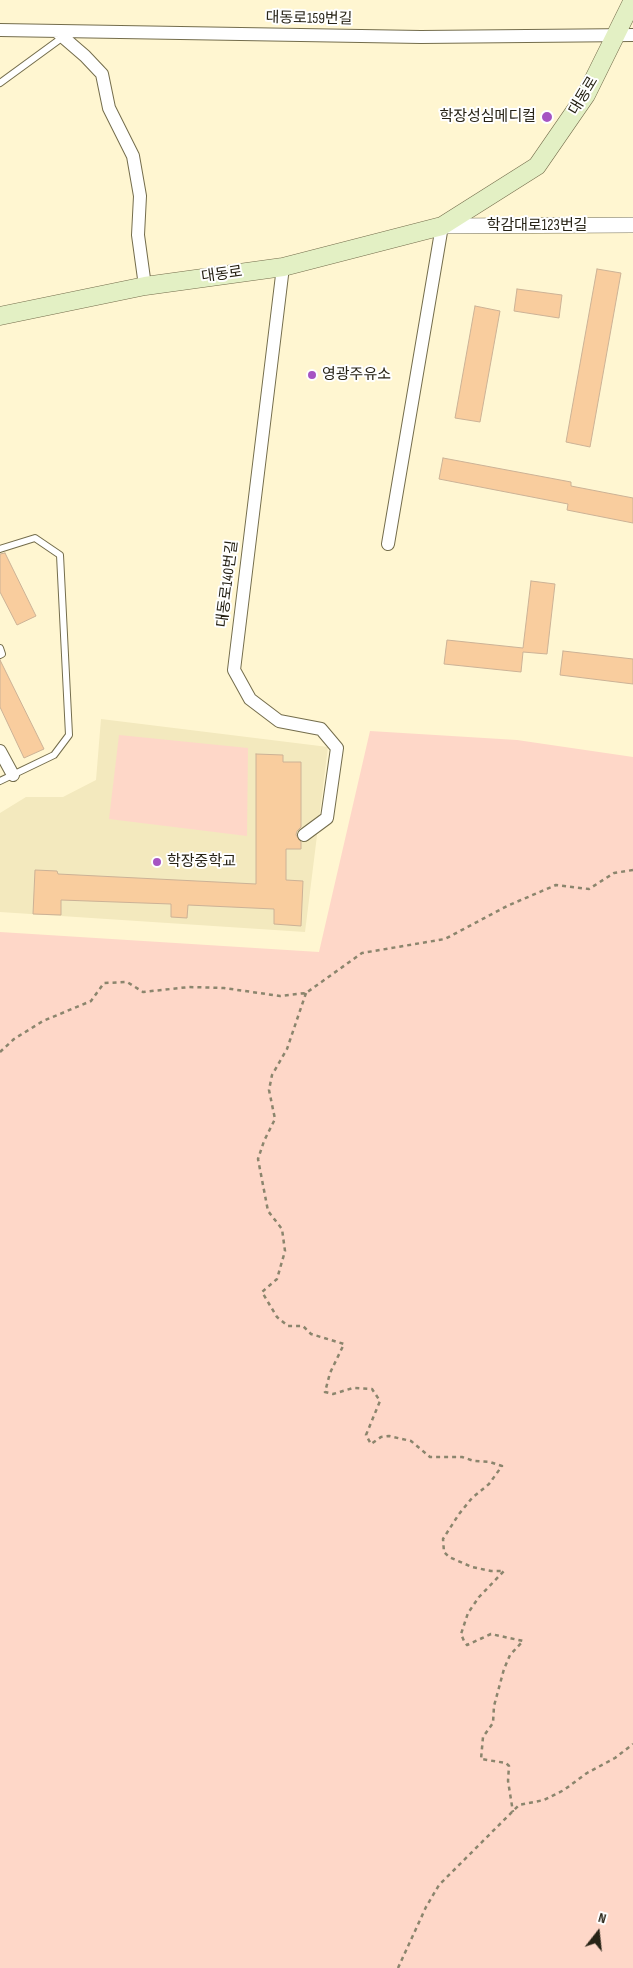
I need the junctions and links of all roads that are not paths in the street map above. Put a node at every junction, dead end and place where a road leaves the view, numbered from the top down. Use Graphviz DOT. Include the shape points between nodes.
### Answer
graph roads {
  1 [pos="633,0"];
  2 [pos="0,30"];
  3 [pos="59,34"];
  4 [pos="625,35"];
  5 [pos="0,83"];
  6 [pos="633,225"];
  7 [pos="442,226"];
  8 [pos="283,267"];
  9 [pos="145,286"];
  10 [pos="0,316"];
  11 [pos="388,544"];
  12 [pos="0,549"];
  13 [pos="0,648"];
  14 [pos="0,655"];
  15 [pos="0,751"];
  16 [pos="13,775"];
  17 [pos="0,781"];
  18 [pos="304,834"];
  1 -- 4 [label="main road, 대동로"];
  2 -- 3 [label="street, 대동로159번길"];
  3 -- 4 [label="street, 대동로159번길"];
  3 -- 5 [label="lane"];
  3 -- 9 [label="street" via="102,74 109,108 133,156 140,196 138,235"];
  4 -- 7 [label="main road, 대동로" via="538,166"];
  6 -- 7 [label="street, 학감대로123번길"];
  7 -- 8 [label="main road, 대동로"];
  7 -- 11 [label="street"];
  8 -- 9 [label="main road, 대동로"];
  8 -- 18 [label="street, 대동로140번길" via="234,670 250,699 279,721 321,729 338,748 327,818"];
  9 -- 10 [label="main road, 대동로"];
  12 -- 16 [label="lane" via="35,538 60,555 69,735 54,755"];
  13 -- 14 [label="lane"];
  15 -- 16 [label="street"];
  16 -- 17 [label="lane"];
}
